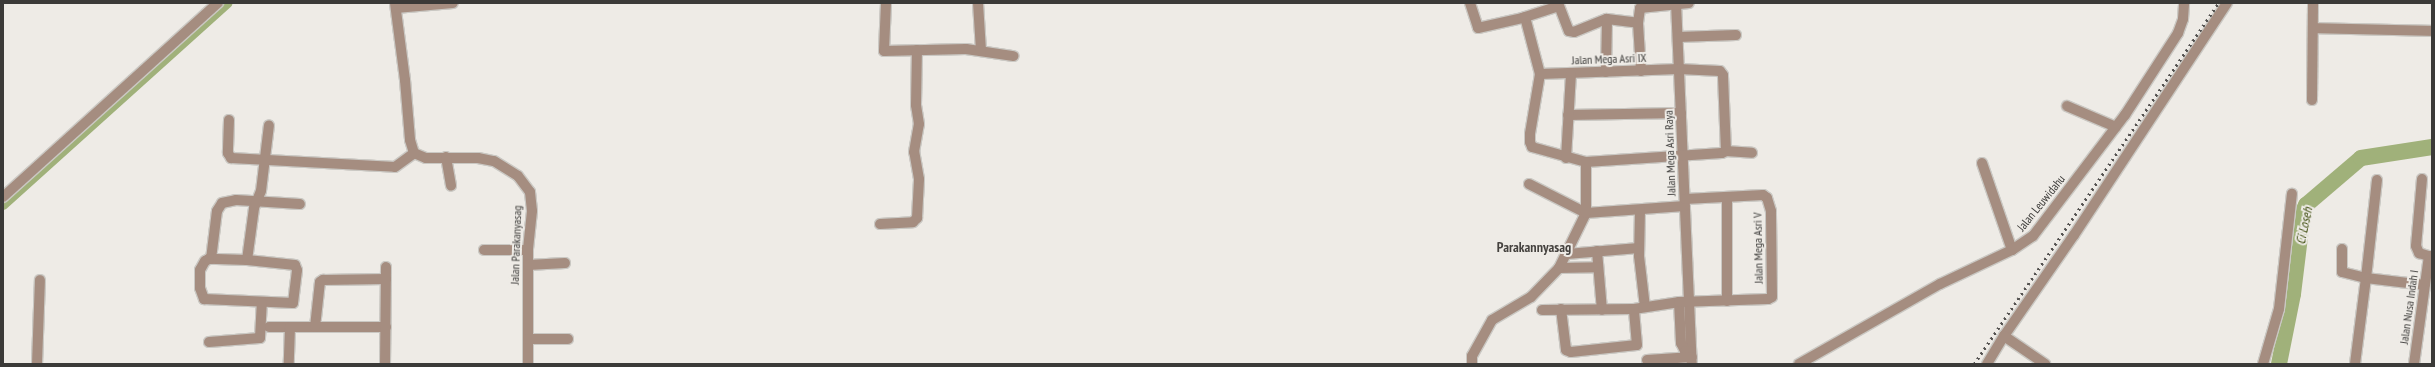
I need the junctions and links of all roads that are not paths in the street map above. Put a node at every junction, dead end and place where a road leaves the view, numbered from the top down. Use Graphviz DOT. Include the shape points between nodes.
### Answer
graph roads {
  1 [pos="218,3"];
  2 [pos="453,3"];
  3 [pos="886,3"];
  4 [pos="978,3"];
  5 [pos="1470,3"];
  6 [pos="1676,3"];
  7 [pos="1689,3"];
  8 [pos="2184,3"];
  9 [pos="2227,3"];
  10 [pos="2313,3"];
  11 [pos="1558,4"];
  12 [pos="396,6"];
  13 [pos="1526,17"];
  14 [pos="1607,19"];
  15 [pos="1638,23"];
  16 [pos="2313,28"];
  17 [pos="2432,31"];
  18 [pos="1736,35"];
  19 [pos="1678,37"];
  20 [pos="917,50"];
  21 [pos="981,51"];
  22 [pos="1013,56"];
  23 [pos="1679,69"];
  24 [pos="1641,71"];
  25 [pos="1606,72"];
  26 [pos="1540,74"];
  27 [pos="1571,74"];
  28 [pos="2312,100"];
  29 [pos="2067,106"];
  30 [pos="1681,113"];
  31 [pos="1568,114"];
  32 [pos="229,120"];
  33 [pos="269,125"];
  34 [pos="2116,127"];
  35 [pos="1726,150"];
  36 [pos="414,153"];
  37 [pos="1752,153"];
  38 [pos="1682,156"];
  39 [pos="446,157"];
  40 [pos="1566,158"];
  41 [pos="266,160"];
  42 [pos="1586,162"];
  43 [pos="1982,162"];
  44 [pos="2422,179"];
  45 [pos="2377,180"];
  46 [pos="1529,184"];
  47 [pos="451,186"];
  48 [pos="2292,194"];
  49 [pos="3,197"];
  50 [pos="1727,197"];
  51 [pos="256,200"];
  52 [pos="1685,202"];
  53 [pos="300,204"];
  54 [pos="1640,210"];
  55 [pos="1586,213"];
  56 [pos="880,224"];
  57 [pos="1639,248"];
  58 [pos="2342,249"];
  59 [pos="484,250"];
  60 [pos="528,250"];
  61 [pos="2012,250"];
  62 [pos="1597,251"];
  63 [pos="1567,254"];
  64 [pos="2430,256"];
  65 [pos="211,259"];
  66 [pos="247,260"];
  67 [pos="565,263"];
  68 [pos="528,265"];
  69 [pos="386,267"];
  70 [pos="1598,267"];
  71 [pos="1559,268"];
  72 [pos="2366,278"];
  73 [pos="386,279"];
  74 [pos="40,280"];
  75 [pos="2425,285"];
  76 [pos="1727,301"];
  77 [pos="1684,302"];
  78 [pos="262,303"];
  79 [pos="1645,307"];
  80 [pos="1561,309"];
  81 [pos="1634,309"];
  82 [pos="1542,310"];
  83 [pos="1602,310"];
  84 [pos="386,326"];
  85 [pos="269,327"];
  86 [pos="290,327"];
  87 [pos="315,327"];
  88 [pos="2004,336"];
  89 [pos="528,339"];
  90 [pos="568,339"];
  91 [pos="208,342"];
  92 [pos="1692,358"];
  93 [pos="1648,360"];
  94 [pos="37,364"];
  95 [pos="289,364"];
  96 [pos="385,364"];
  97 [pos="528,364"];
  98 [pos="1472,364"];
  99 [pos="1799,364"];
  100 [pos="1987,364"];
  101 [pos="2045,364"];
  102 [pos="2263,364"];
  103 [pos="2355,364"];
  104 [pos="2414,364"];
  1 -- 49 [label="street"];
  2 -- 12 [label="street"];
  3 -- 20 [label="street" via="884,51"];
  4 -- 21 [label="street"];
  5 -- 13 [label="street" via="1478,28"];
  6 -- 7 [label="street"];
  6 -- 15 [label="street" via="1642,6 1639,10"];
  6 -- 19 [label="street, Jalan Mega Asri Raya"];
  8 -- 34 [label="street, Jalan Leuwidahu" via="2183,19 2178,33"];
  9 -- 88 [label="street"];
  10 -- 16 [label="street"];
  11 -- 13 [label="street"];
  11 -- 14 [label="street" via="1565,26 1571,32"];
  12 -- 36 [label="street" via="408,131"];
  13 -- 26 [label="street"];
  14 -- 15 [label="street"];
  14 -- 25 [label="street"];
  15 -- 24 [label="street"];
  16 -- 17 [label="street"];
  16 -- 28 [label="street"];
  18 -- 19 [label="street"];
  19 -- 23 [label="street, Jalan Mega Asri Raya"];
  20 -- 21 [label="street"];
  20 -- 56 [label="street" via="916,105 919,124 914,155 919,179 917,218 913,222"];
  21 -- 22 [label="street"];
  23 -- 24 [label="street, Jalan Mega Asri IX"];
  23 -- 30 [label="street, Jalan Mega Asri Raya"];
  23 -- 35 [label="street, Jalan Mega Asri IX" via="1720,71 1723,75"];
  24 -- 25 [label="street, Jalan Mega Asri IX"];
  25 -- 27 [label="street, Jalan Mega Asri IX"];
  26 -- 27 [label="street, Jalan Mega Asri IX"];
  26 -- 40 [label="street" via="1530,142 1532,147"];
  27 -- 31 [label="street"];
  29 -- 34 [label="street"];
  30 -- 31 [label="street"];
  30 -- 38 [label="street, Jalan Mega Asri Raya"];
  31 -- 40 [label="street"];
  32 -- 41 [label="street" via="229,157"];
  33 -- 41 [label="street"];
  34 -- 61 [label="street, Jalan Leuwidahu" via="2041,228 2028,241"];
  35 -- 37 [label="street"];
  35 -- 38 [label="street" via="1722,153"];
  36 -- 39 [label="street, Jalan Parakanyasag" via="426,158"];
  36 -- 41 [label="street" via="395,167"];
  38 -- 42 [label="street"];
  38 -- 52 [label="street, Jalan Mega Asri Raya"];
  39 -- 47 [label="street"];
  39 -- 60 [label="street, Jalan Parakanyasag" via="494,161 527,185 532,211"];
  40 -- 42 [label="street"];
  41 -- 51 [label="street" via="261,191"];
  42 -- 55 [label="street"];
  43 -- 61 [label="street"];
  44 -- 64 [label="street" via="2416,246 2419,253"];
  45 -- 72 [label="street"];
  46 -- 55 [label="street"];
  48 -- 102 [label="street" via="2279,309"];
  50 -- 52 [label="street, Jalan Mega Asri V"];
  50 -- 76 [label="street"];
  50 -- 76 [label="street, Jalan Mega Asri V" via="1763,195 1770,204 1772,294 1768,299"];
  51 -- 53 [label="street"];
  51 -- 65 [label="street" via="226,201 218,206"];
  51 -- 66 [label="street"];
  52 -- 54 [label="street, Jalan Mega Asri V"];
  52 -- 77 [label="street, Jalan Mega Asri Raya"];
  54 -- 55 [label="street, Jalan Mega Asri V"];
  54 -- 57 [label="street"];
  55 -- 63 [label="street"];
  57 -- 62 [label="street"];
  57 -- 79 [label="street"];
  58 -- 72 [label="street" via="2342,272"];
  59 -- 60 [label="street"];
  60 -- 68 [label="street, Jalan Parakanyasag"];
  61 -- 99 [label="street, Jalan Leuwidahu" via="1940,284"];
  62 -- 63 [label="street"];
  62 -- 70 [label="street"];
  63 -- 71 [label="street"];
  64 -- 75 [label="street, Jalan Nusa Indah I"];
  65 -- 66 [label="street"];
  65 -- 78 [label="street" via="205,261 200,270 200,288 204,299"];
  66 -- 78 [label="street" via="293,264 296,268 296,296 293,303"];
  67 -- 68 [label="street"];
  68 -- 89 [label="street, Jalan Parakanyasag"];
  69 -- 73 [label="street"];
  70 -- 71 [label="street"];
  70 -- 83 [label="street"];
  71 -- 98 [label="street" via="1531,297 1492,320 1472,356"];
  72 -- 75 [label="street"];
  72 -- 103 [label="street"];
  73 -- 84 [label="street"];
  73 -- 87 [label="street" via="320,282"];
  74 -- 94 [label="street"];
  75 -- 104 [label="street, Jalan Nusa Indah I"];
  76 -- 77 [label="street, Jalan Mega Asri V"];
  77 -- 79 [label="street, Jalan Mega Asri V"];
  77 -- 92 [label="street, Jalan Mega Asri Raya"];
  78 -- 91 [label="street" via="260,338"];
  79 -- 81 [label="street, Jalan Mega Asri V"];
  80 -- 81 [label="street" via="1566,350 1571,352 1637,345"];
  80 -- 82 [label="street, Jalan Mega Asri V"];
  80 -- 83 [label="street, Jalan Mega Asri V"];
  81 -- 83 [label="street, Jalan Mega Asri V"];
  84 -- 87 [label="street"];
  84 -- 96 [label="street"];
  85 -- 86 [label="street"];
  86 -- 87 [label="street"];
  86 -- 95 [label="street"];
  88 -- 100 [label="street"];
  88 -- 101 [label="street"];
  89 -- 90 [label="street"];
  89 -- 97 [label="street, Jalan Parakanyasag"];
  92 -- 93 [label="street"];
}
